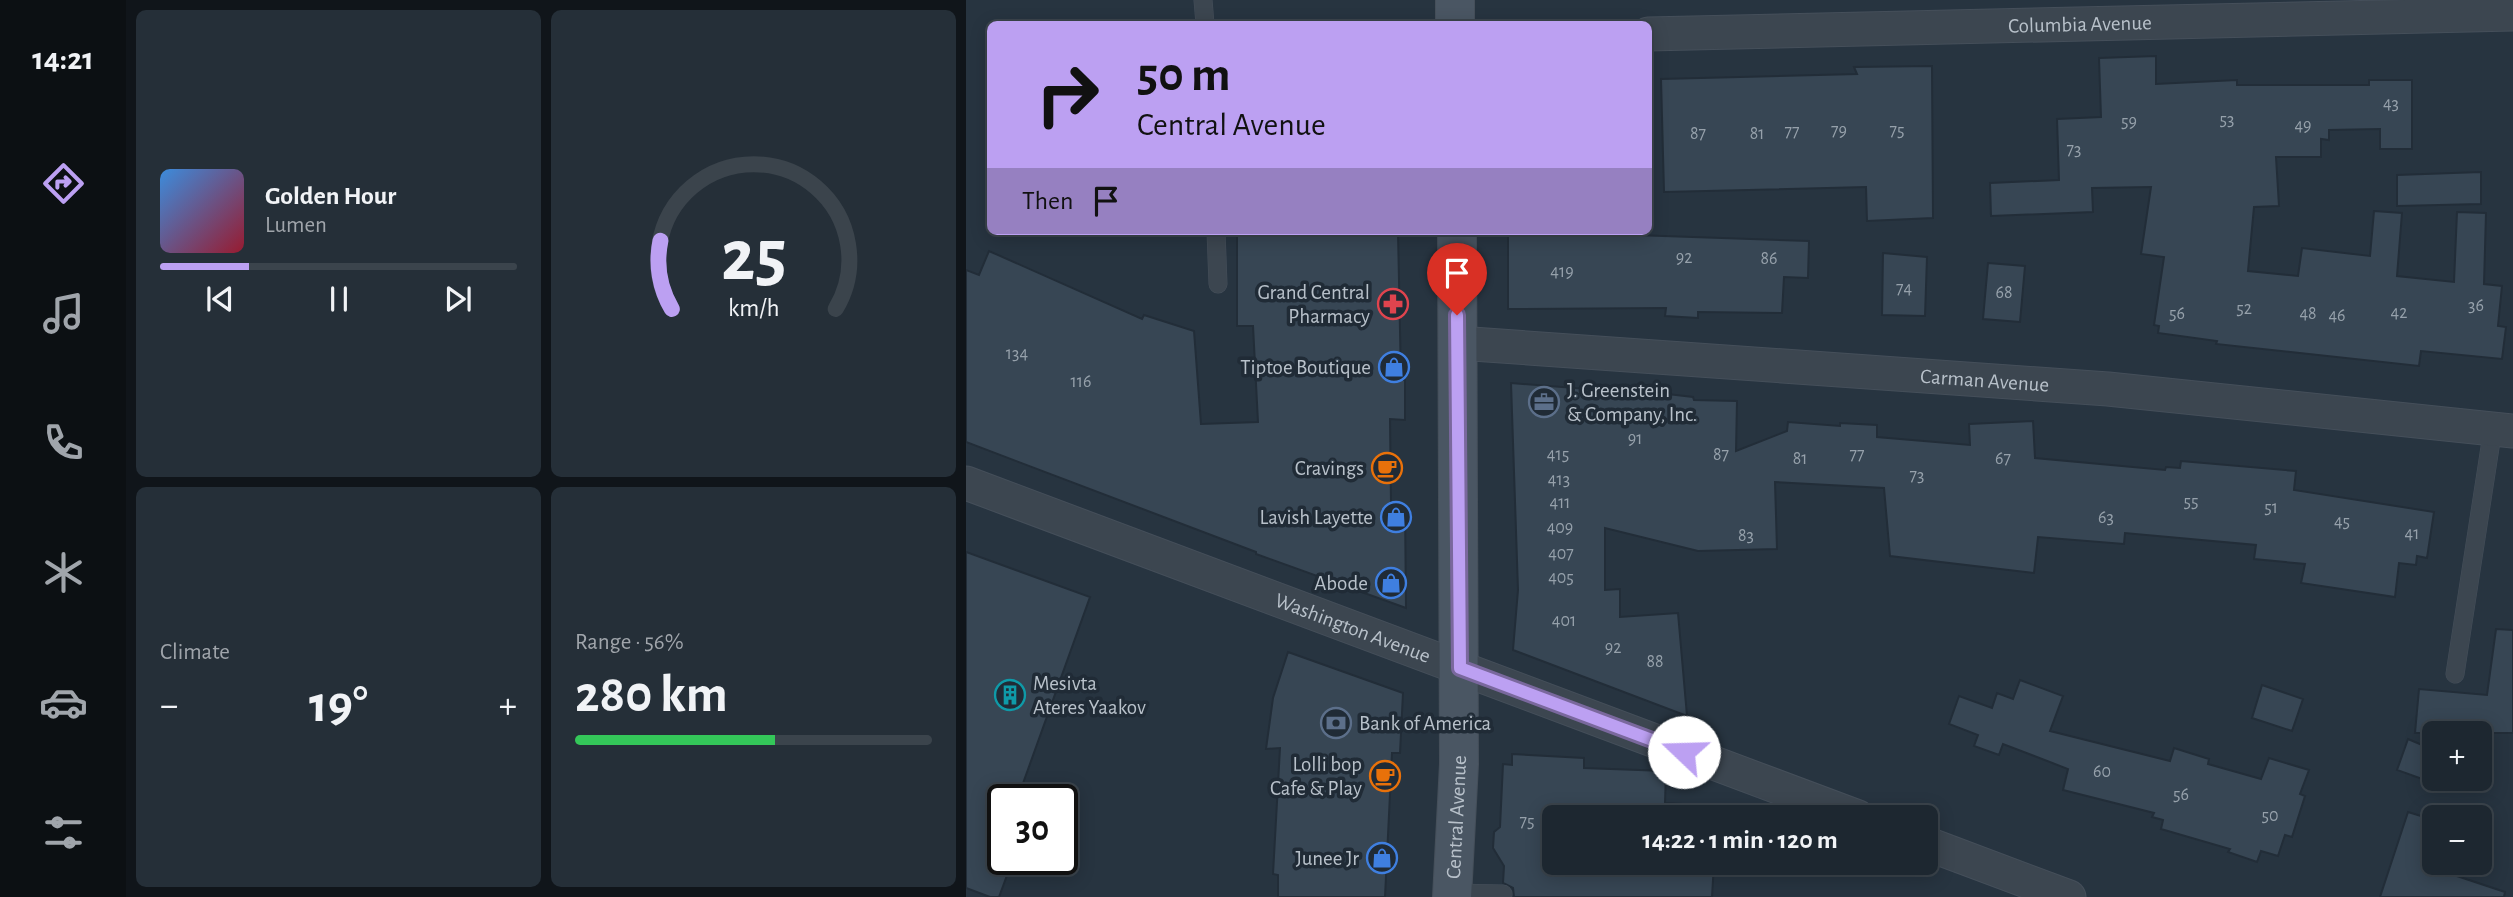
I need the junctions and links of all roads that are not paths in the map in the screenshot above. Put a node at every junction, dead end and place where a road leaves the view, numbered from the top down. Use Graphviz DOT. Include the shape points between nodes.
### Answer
graph roads {
  1 [pos="1203,0"];
  2 [pos="1455,0"];
  3 [pos="2513,14"];
  4 [pos="1205,21"];
  5 [pos="1455,21"];
  6 [pos="1652,34"];
  7 [pos="1216,235"];
  8 [pos="1457,235"];
  9 [pos="1218,284"];
  10 [pos="1458,343"];
  11 [pos="2503,429"];
  12 [pos="966,483"];
  13 [pos="1460,668"];
  14 [pos="2455,674"];
  15 [pos="1826,805"];
  16 [pos="1938,848"];
  17 [pos="1503,894"];
  18 [pos="1452,895"];
  19 [pos="2069,897"];
  1 -- 4 [label="lane"];
  2 -- 5 [label="street"];
  3 -- 6 [label="street, Columbia Avenue"];
  7 -- 9 [label="lane"];
  8 -- 10 [label="street, Central Avenue"];
  10 -- 11 [label="street, Carman Avenue" via="2108,389"];
  10 -- 13 [label="street, Central Avenue"];
  11 -- 14 [label="lane"];
  12 -- 13 [label="street, Washington Avenue"];
  13 -- 15 [label="street, Washington Avenue"];
  13 -- 18 [label="street, Central Avenue"];
  16 -- 19 [label="street"];
  17 -- 18 [label="lane"];
}
